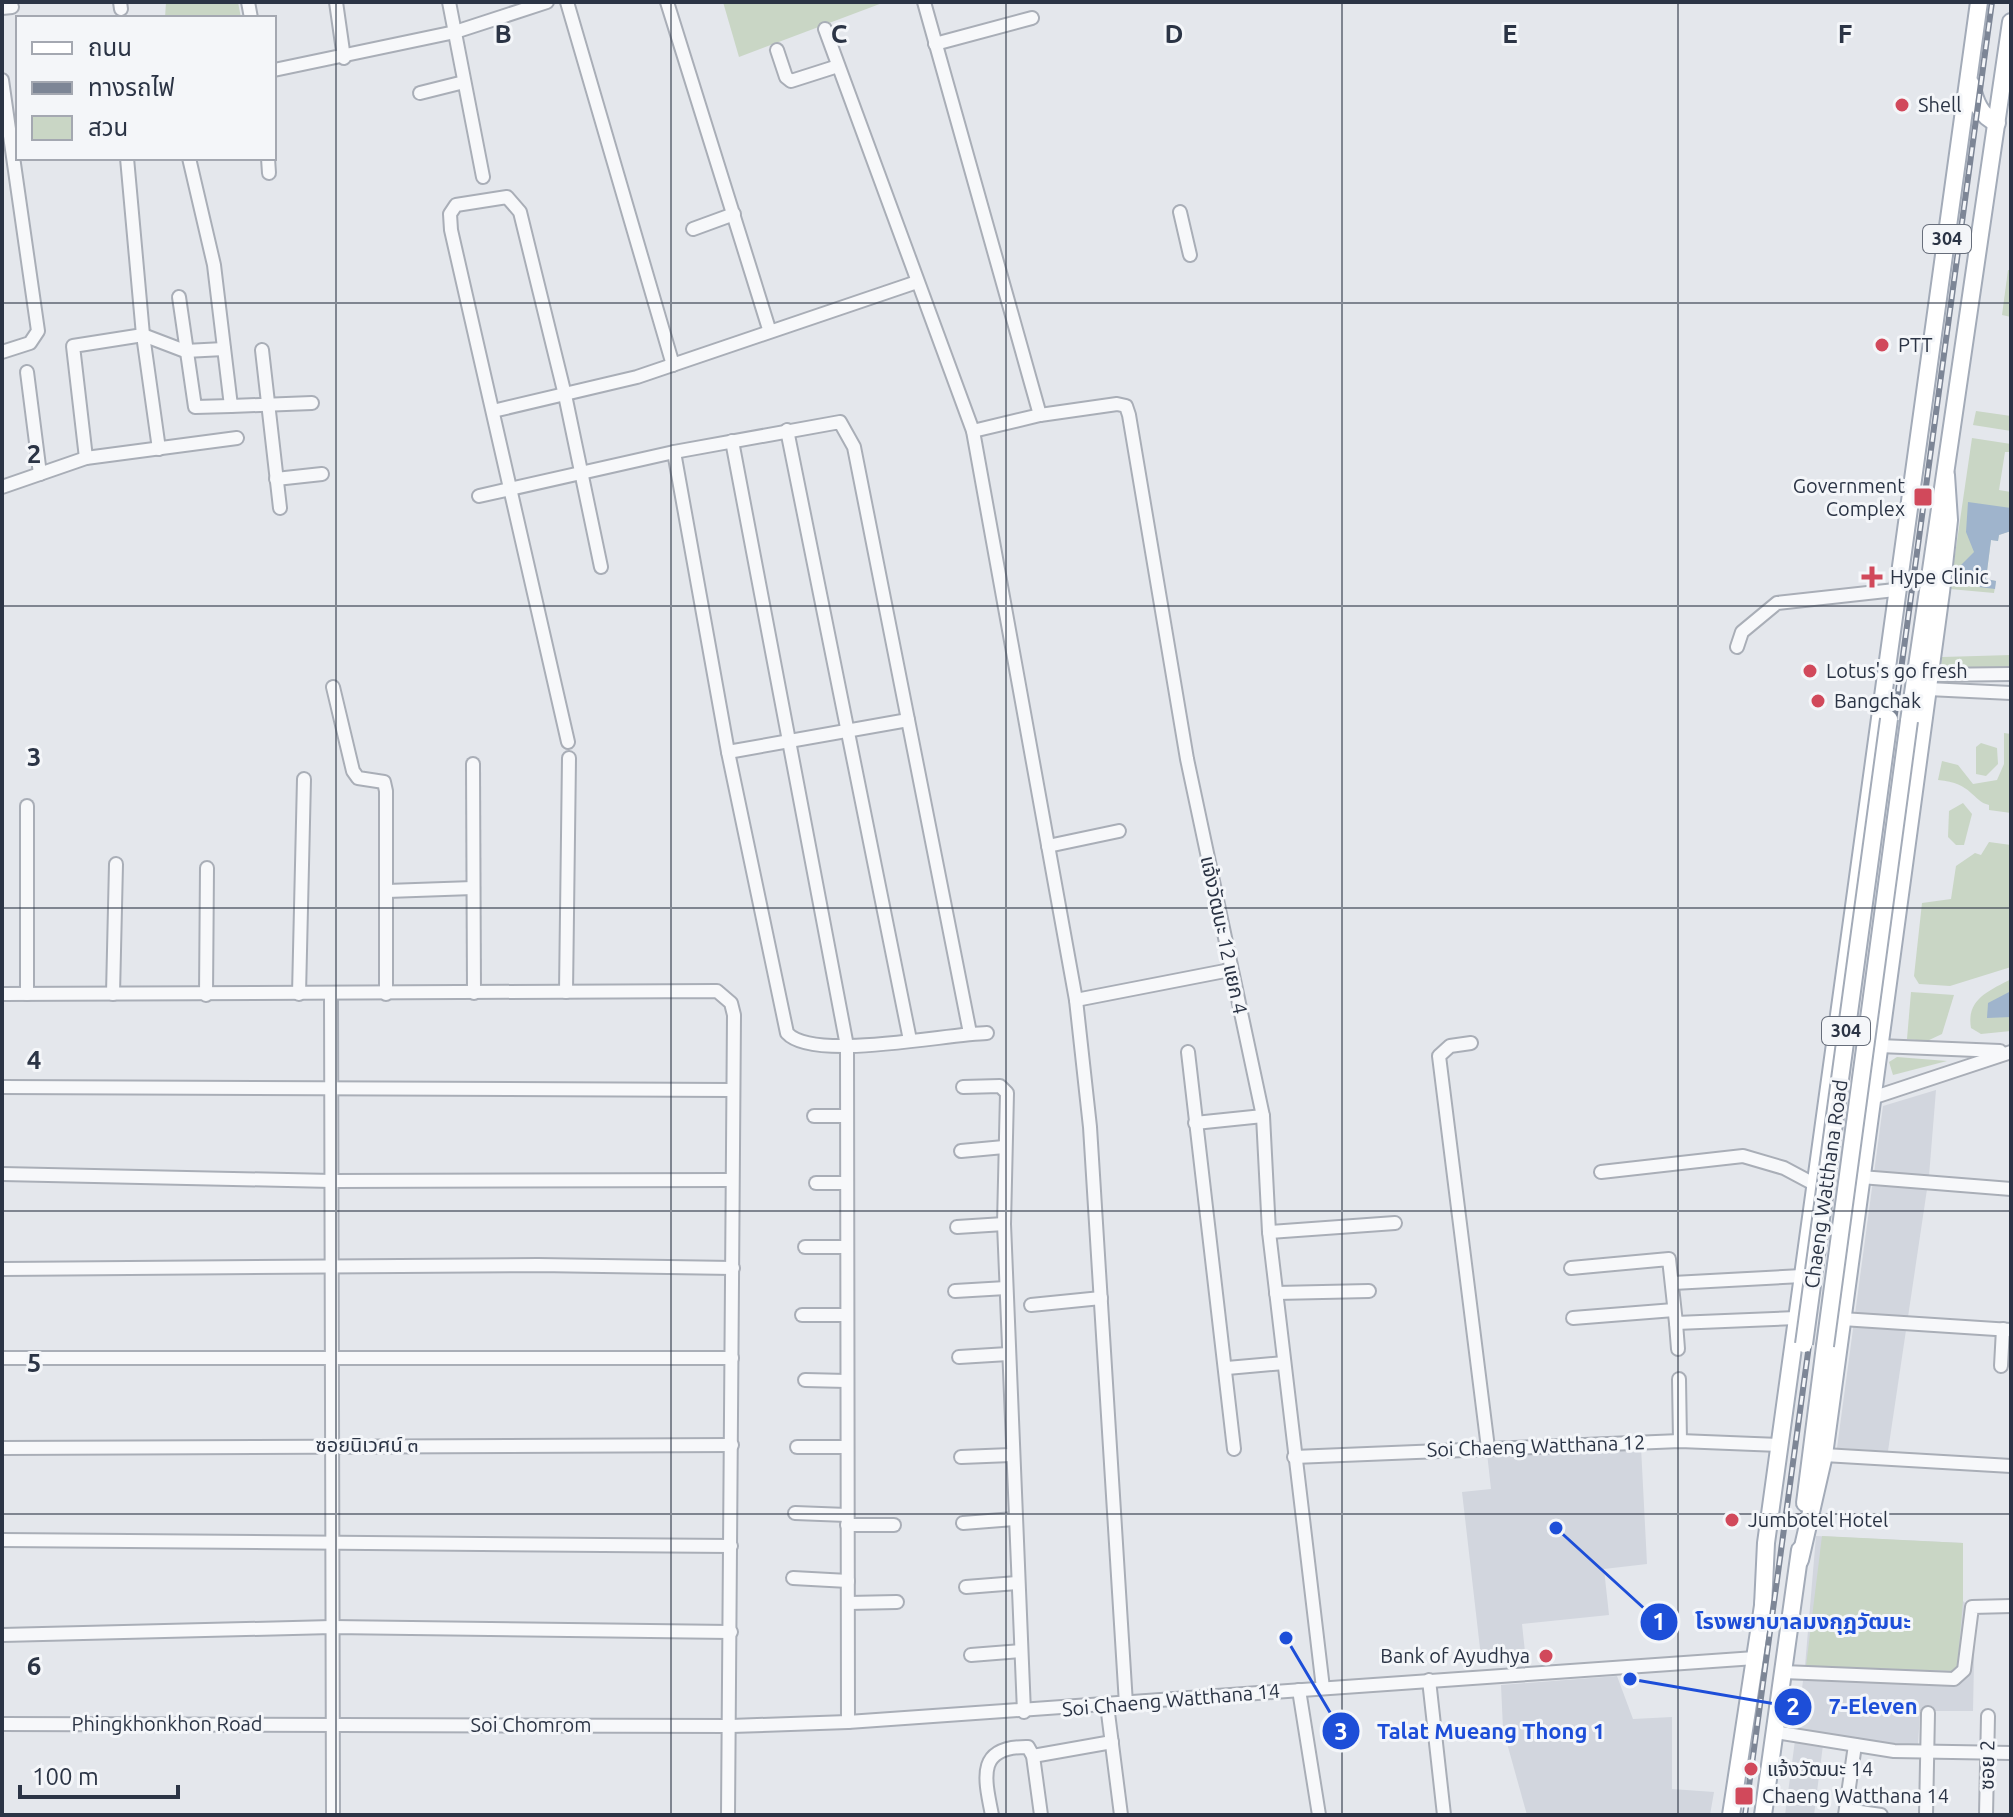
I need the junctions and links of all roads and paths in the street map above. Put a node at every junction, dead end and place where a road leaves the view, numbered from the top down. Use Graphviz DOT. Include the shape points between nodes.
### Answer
graph roads {
  1 [pos="336,2"];
  2 [pos="449,2"];
  3 [pos="547,2"];
  4 [pos="567,2"];
  5 [pos="667,2"];
  6 [pos="924,2"];
  7 [pos="1979,2"];
  8 [pos="1032,18"];
  9 [pos="2011,22"];
  10 [pos="825,29"];
  11 [pos="455,32"];
  12 [pos="935,44"];
  13 [pos="777,50"];
  14 [pos="344,58"];
  15 [pos="838,66"];
  16 [pos="276,70"];
  17 [pos="1969,74"];
  18 [pos="2,80"];
  19 [pos="464,82"];
  20 [pos="2007,88"];
  21 [pos="420,93"];
  22 [pos="5,124"];
  23 [pos="2004,124"];
  24 [pos="15,155"];
  25 [pos="127,160"];
  26 [pos="189,160"];
  27 [pos="268,160"];
  28 [pos="269,173"];
  29 [pos="483,177"];
  30 [pos="1180,212"];
  31 [pos="734,214"];
  32 [pos="693,229"];
  33 [pos="1190,255"];
  34 [pos="917,282"];
  35 [pos="179,297"];
  36 [pos="769,329"];
  37 [pos="143,335"];
  38 [pos="224,349"];
  39 [pos="262,350"];
  40 [pos="185,351"];
  41 [pos="2,352"];
  42 [pos="673,365"];
  43 [pos="27,372"];
  44 [pos="565,395"];
  45 [pos="312,403"];
  46 [pos="231,406"];
  47 [pos="266,406"];
  48 [pos="493,411"];
  49 [pos="1040,415"];
  50 [pos="787,430"];
  51 [pos="973,431"];
  52 [pos="237,438"];
  53 [pos="732,441"];
  54 [pos="159,449"];
  55 [pos="674,452"];
  56 [pos="86,458"];
  57 [pos="40,474"];
  58 [pos="322,474"];
  59 [pos="581,474"];
  60 [pos="1914,475"];
  61 [pos="1946,475"];
  62 [pos="276,479"];
  63 [pos="2,487"];
  64 [pos="512,488"];
  65 [pos="479,496"];
  66 [pos="280,508"];
  67 [pos="601,567"];
  68 [pos="1895,590"];
  69 [pos="1737,647"];
  70 [pos="2011,674"];
  71 [pos="1929,682"];
  72 [pos="333,687"];
  73 [pos="2011,693"];
  74 [pos="908,720"];
  75 [pos="849,730"];
  76 [pos="790,740"];
  77 [pos="568,742"];
  78 [pos="728,752"];
  79 [pos="569,758"];
  80 [pos="473,764"];
  81 [pos="304,779"];
  82 [pos="27,806"];
  83 [pos="1119,831"];
  84 [pos="1048,846"];
  85 [pos="116,864"];
  86 [pos="207,868"];
  87 [pos="473,888"];
  88 [pos="387,891"];
  89 [pos="1230,970"];
  90 [pos="1842,983"];
  91 [pos="566,992"];
  92 [pos="474,993"];
  93 [pos="1887,993"];
  94 [pos="2,994"];
  95 [pos="27,994"];
  96 [pos="113,994"];
  97 [pos="299,994"];
  98 [pos="386,994"];
  99 [pos="206,995"];
  100 [pos="331,995"];
  101 [pos="1076,1000"];
  102 [pos="970,1033"];
  103 [pos="987,1033"];
  104 [pos="910,1040"];
  105 [pos="1834,1040"];
  106 [pos="1471,1043"];
  107 [pos="847,1046"];
  108 [pos="1879,1046"];
  109 [pos="1188,1052"];
  110 [pos="2011,1052"];
  111 [pos="2,1087"];
  112 [pos="963,1087"];
  113 [pos="333,1088"];
  114 [pos="732,1090"];
  115 [pos="1872,1098"];
  116 [pos="814,1116"];
  117 [pos="846,1116"];
  118 [pos="1263,1116"];
  119 [pos="1823,1118"];
  120 [pos="1869,1121"];
  121 [pos="1195,1123"];
  122 [pos="1004,1147"];
  123 [pos="961,1151"];
  124 [pos="1601,1172"];
  125 [pos="2,1174"];
  126 [pos="1861,1177"];
  127 [pos="731,1180"];
  128 [pos="332,1181"];
  129 [pos="816,1183"];
  130 [pos="846,1183"];
  131 [pos="1814,1184"];
  132 [pos="2011,1189"];
  133 [pos="1395,1223"];
  134 [pos="1004,1224"];
  135 [pos="957,1227"];
  136 [pos="1269,1232"];
  137 [pos="805,1247"];
  138 [pos="847,1247"];
  139 [pos="333,1267"];
  140 [pos="733,1268"];
  141 [pos="1571,1268"];
  142 [pos="2,1269"];
  143 [pos="1802,1276"];
  144 [pos="1673,1283"];
  145 [pos="1006,1288"];
  146 [pos="955,1291"];
  147 [pos="1369,1291"];
  148 [pos="1276,1293"];
  149 [pos="1101,1298"];
  150 [pos="1031,1305"];
  151 [pos="802,1315"];
  152 [pos="847,1315"];
  153 [pos="1675,1317"];
  154 [pos="1573,1318"];
  155 [pos="1796,1318"];
  156 [pos="1842,1319"];
  157 [pos="2007,1330"];
  158 [pos="1678,1349"];
  159 [pos="1008,1354"];
  160 [pos="332,1356"];
  161 [pos="959,1357"];
  162 [pos="2,1358"];
  163 [pos="732,1358"];
  164 [pos="1284,1363"];
  165 [pos="2001,1366"];
  166 [pos="1227,1368"];
  167 [pos="1679,1379"];
  168 [pos="805,1380"];
  169 [pos="847,1381"];
  170 [pos="1680,1441"];
  171 [pos="332,1445"];
  172 [pos="732,1445"];
  173 [pos="1779,1445"];
  174 [pos="797,1447"];
  175 [pos="847,1447"];
  176 [pos="2,1448"];
  177 [pos="1488,1448"];
  178 [pos="1234,1449"];
  179 [pos="1011,1455"];
  180 [pos="1824,1455"];
  181 [pos="961,1457"];
  182 [pos="1294,1457"];
  183 [pos="2011,1466"];
  184 [pos="795,1513"];
  185 [pos="1014,1519"];
  186 [pos="847,1520"];
  187 [pos="963,1523"];
  188 [pos="894,1525"];
  189 [pos="2,1540"];
  190 [pos="332,1541"];
  191 [pos="731,1546"];
  192 [pos="1800,1560"];
  193 [pos="793,1578"];
  194 [pos="848,1581"];
  195 [pos="1017,1583"];
  196 [pos="966,1587"];
  197 [pos="897,1602"];
  198 [pos="848,1603"];
  199 [pos="1763,1606"];
  200 [pos="2011,1606"];
  201 [pos="332,1627"];
  202 [pos="731,1632"];
  203 [pos="2,1635"];
  204 [pos="1021,1651"];
  205 [pos="971,1655"];
  206 [pos="1755,1658"];
  207 [pos="1783,1672"];
  208 [pos="1429,1680"];
  209 [pos="1323,1688"];
  210 [pos="1299,1690"];
  211 [pos="1126,1704"];
  212 [pos="1107,1705"];
  213 [pos="1024,1712"];
  214 [pos="1928,1713"];
  215 [pos="1988,1716"];
  216 [pos="848,1722"];
  217 [pos="2,1724"];
  218 [pos="331,1724"];
  219 [pos="731,1726"];
  220 [pos="1775,1732"];
  221 [pos="1112,1742"];
  222 [pos="1855,1745"];
  223 [pos="1927,1753"];
  224 [pos="1988,1753"];
  225 [pos="2011,1753"];
  226 [pos="1033,1756"];
  227 [pos="1845,1812"];
  228 [pos="333,1815"];
  229 [pos="728,1815"];
  230 [pos="992,1815"];
  231 [pos="1041,1815"];
  232 [pos="1121,1815"];
  233 [pos="1319,1815"];
  234 [pos="1444,1815"];
  235 [pos="1731,1815"];
  236 [pos="1763,1815"];
  237 [pos="1881,1815"];
  238 [pos="1926,1815"];
  239 [pos="1986,1815"];
  1 -- 14 [label="street"];
  2 -- 11 [label="street"];
  3 -- 11 [label="street"];
  4 -- 42 [label="street"];
  5 -- 31 [label="street"];
  6 -- 12 [label="street"];
  7 -- 17 [label="main road, Chaeng Watthana Road / 304"];
  8 -- 12 [label="street"];
  9 -- 20 [label="main road, Chaeng Watthana Road / 304"];
  10 -- 15 [label="street"];
  11 -- 14 [label="street"];
  11 -- 19 [label="street"];
  12 -- 49 [label="street"];
  13 -- 15 [label="street" via="791,81"];
  14 -- 16 [label="street"];
  15 -- 34 [label="street"];
  17 -- 23 [label="main road" via="1986,118"];
  17 -- 60 [label="main road, Chaeng Watthana Road / 304"];
  18 -- 22 [label="street"];
  19 -- 21 [label="street"];
  19 -- 29 [label="street"];
  20 -- 23 [label="main road, Chaeng Watthana Road / 304"];
  22 -- 24 [label="street"];
  23 -- 61 [label="main road, Chaeng Watthana Road / 304"];
  24 -- 41 [label="street" via="38,331 30,343"];
  25 -- 37 [label="street"];
  26 -- 38 [label="street" via="214,265"];
  27 -- 28 [label="street"];
  30 -- 33 [label="street"];
  31 -- 32 [label="street"];
  31 -- 36 [label="street"];
  34 -- 36 [label="street"];
  34 -- 51 [label="street"];
  35 -- 40 [label="street"];
  36 -- 42 [label="street"];
  37 -- 40 [label="street"];
  37 -- 54 [label="street"];
  37 -- 56 [label="street" via="69,347"];
  38 -- 40 [label="street"];
  38 -- 46 [label="street"];
  39 -- 47 [label="street"];
  40 -- 46 [label="street" via="195,407"];
  42 -- 44 [label="street"];
  43 -- 57 [label="street"];
  44 -- 48 [label="street"];
  44 -- 48 [label="street" via="515,203 507,197 456,205 450,214 451,230"];
  44 -- 59 [label="street"];
  45 -- 47 [label="street"];
  46 -- 47 [label="street"];
  47 -- 62 [label="street"];
  48 -- 64 [label="street"];
  49 -- 51 [label="street"];
  49 -- 89 [label="street, แจ้งวัฒนะ 12 แยก 4" via="1126,406 1187,759"];
  50 -- 53 [label="street"];
  50 -- 74 [label="street" via="831,421 840,422 848,433"];
  50 -- 75 [label="street"];
  51 -- 84 [label="street"];
  52 -- 54 [label="street"];
  53 -- 55 [label="street"];
  53 -- 76 [label="street"];
  54 -- 56 [label="street"];
  55 -- 59 [label="street"];
  55 -- 78 [label="street"];
  56 -- 57 [label="street"];
  57 -- 63 [label="street"];
  58 -- 62 [label="street"];
  59 -- 64 [label="street"];
  59 -- 67 [label="street"];
  60 -- 68 [label="main road, Chaeng Watthana Road / 304"];
  60 -- 199 [label="main road, Chaeng Watthana Road / 304, bridge" via="1914,529 1889,719 1776,1543"];
  61 -- 71 [label="main road, Chaeng Watthana Road / 304" via="1949,520"];
  61 -- 192 [label="main road, Chaeng Watthana Road / 304, bridge"];
  62 -- 66 [label="street"];
  64 -- 65 [label="street"];
  64 -- 77 [label="street"];
  68 -- 69 [label="street" via="1777,603 1742,632"];
  68 -- 90 [label="main road, Chaeng Watthana Road / 304"];
  70 -- 71 [label="street"];
  71 -- 73 [label="street"];
  71 -- 93 [label="main road, Chaeng Watthana Road / 304"];
  72 -- 88 [label="street" via="353,771 358,778 384,782"];
  74 -- 75 [label="street"];
  74 -- 102 [label="street"];
  75 -- 76 [label="street"];
  75 -- 104 [label="street"];
  76 -- 78 [label="street"];
  76 -- 107 [label="street"];
  78 -- 107 [label="street" via="787,1033 808,1046"];
  79 -- 91 [label="street"];
  80 -- 87 [label="street"];
  81 -- 97 [label="street"];
  82 -- 95 [label="street"];
  83 -- 84 [label="street"];
  84 -- 101 [label="street"];
  85 -- 96 [label="street"];
  86 -- 99 [label="street"];
  87 -- 88 [label="street"];
  87 -- 92 [label="street"];
  88 -- 98 [label="street"];
  89 -- 101 [label="street"];
  89 -- 118 [label="street, แจ้งวัฒนะ 12 แยก 4"];
  90 -- 93 [label="main road" via="1863,1005 1881,1001"];
  90 -- 105 [label="main road, Chaeng Watthana Road / 304"];
  91 -- 92 [label="street"];
  91 -- 114 [label="street" via="717,991 731,1003 734,1015"];
  92 -- 98 [label="street"];
  93 -- 108 [label="main road, Chaeng Watthana Road / 304"];
  94 -- 95 [label="street"];
  95 -- 96 [label="street"];
  96 -- 99 [label="street"];
  97 -- 99 [label="street"];
  97 -- 100 [label="street"];
  98 -- 100 [label="street"];
  100 -- 113 [label="street"];
  101 -- 149 [label="street"];
  102 -- 103 [label="street"];
  102 -- 104 [label="street"];
  104 -- 107 [label="street"];
  105 -- 108 [label="main road"];
  105 -- 119 [label="main road, Chaeng Watthana Road / 304"];
  106 -- 177 [label="street" via="1450,1046 1439,1056"];
  107 -- 117 [label="street"];
  108 -- 110 [label="street"];
  108 -- 115 [label="main road, Chaeng Watthana Road / 304"];
  109 -- 121 [label="street"];
  110 -- 115 [label="street"];
  111 -- 113 [label="street"];
  112 -- 122 [label="street" via="1004,1089"];
  113 -- 114 [label="street"];
  113 -- 128 [label="street"];
  114 -- 127 [label="street"];
  115 -- 120 [label="main road, Chaeng Watthana Road / 304"];
  116 -- 117 [label="street"];
  117 -- 130 [label="street"];
  118 -- 121 [label="street"];
  118 -- 136 [label="street, แจ้งวัฒนะ 12 แยก 4"];
  119 -- 120 [label="main road" via="1849,1106 1864,1112"];
  119 -- 131 [label="main road, Chaeng Watthana Road / 304"];
  120 -- 126 [label="main road, Chaeng Watthana Road / 304"];
  121 -- 166 [label="street"];
  122 -- 123 [label="street"];
  122 -- 134 [label="street"];
  124 -- 131 [label="street" via="1743,1156"];
  125 -- 128 [label="street"];
  126 -- 132 [label="street"];
  126 -- 156 [label="main road, Chaeng Watthana Road / 304"];
  127 -- 128 [label="street"];
  127 -- 140 [label="street"];
  128 -- 139 [label="street"];
  129 -- 130 [label="street"];
  130 -- 138 [label="street"];
  131 -- 143 [label="main road, Chaeng Watthana Road / 304"];
  133 -- 136 [label="street"];
  134 -- 135 [label="street"];
  134 -- 145 [label="street"];
  136 -- 148 [label="street, แจ้งวัฒนะ 12 แยก 4"];
  137 -- 138 [label="street"];
  138 -- 152 [label="street"];
  139 -- 140 [label="street"];
  139 -- 142 [label="street"];
  139 -- 160 [label="street"];
  140 -- 163 [label="street"];
  141 -- 144 [label="street" via="1669,1259"];
  143 -- 144 [label="street"];
  143 -- 155 [label="main road, Chaeng Watthana Road / 304"];
  144 -- 153 [label="street"];
  145 -- 146 [label="street"];
  145 -- 159 [label="street"];
  147 -- 148 [label="street"];
  148 -- 164 [label="street, แจ้งวัฒนะ 12 แยก 4"];
  149 -- 150 [label="street"];
  149 -- 211 [label="street"];
  151 -- 152 [label="street"];
  152 -- 169 [label="street"];
  153 -- 154 [label="street"];
  153 -- 155 [label="street"];
  153 -- 158 [label="street"];
  155 -- 173 [label="main road, Chaeng Watthana Road / 304"];
  156 -- 157 [label="street"];
  156 -- 180 [label="main road, Chaeng Watthana Road / 304"];
  157 -- 165 [label="street"];
  159 -- 161 [label="street"];
  159 -- 179 [label="street"];
  160 -- 162 [label="street"];
  160 -- 163 [label="street"];
  160 -- 171 [label="street"];
  163 -- 172 [label="street"];
  164 -- 166 [label="street"];
  164 -- 182 [label="street, แจ้งวัฒนะ 12 แยก 4"];
  166 -- 178 [label="street"];
  167 -- 170 [label="street"];
  168 -- 169 [label="street"];
  169 -- 175 [label="street"];
  170 -- 173 [label="street, Soi Chaeng Watthana 12"];
  170 -- 177 [label="street, Soi Chaeng Watthana 12"];
  171 -- 172 [label="street, ซอยนิเวศน์ ๓"];
  171 -- 176 [label="street, ซอยนิเวศน์ ๓"];
  171 -- 190 [label="street"];
  172 -- 191 [label="street"];
  173 -- 199 [label="main road, Chaeng Watthana Road / 304"];
  174 -- 175 [label="street"];
  175 -- 186 [label="street"];
  177 -- 182 [label="street, Soi Chaeng Watthana 12"];
  179 -- 181 [label="street"];
  179 -- 185 [label="street"];
  180 -- 183 [label="street"];
  180 -- 192 [label="main road, Chaeng Watthana Road / 304"];
  182 -- 209 [label="street, แจ้งวัฒนะ 12 แยก 4"];
  184 -- 186 [label="street"];
  185 -- 187 [label="street"];
  185 -- 195 [label="street"];
  186 -- 188 [label="street"];
  186 -- 194 [label="street"];
  189 -- 190 [label="street"];
  190 -- 191 [label="street"];
  190 -- 201 [label="street"];
  191 -- 202 [label="street"];
  192 -- 207 [label="main road, Chaeng Watthana Road / 304"];
  193 -- 194 [label="street"];
  194 -- 198 [label="street"];
  195 -- 196 [label="street"];
  195 -- 204 [label="street"];
  197 -- 198 [label="street"];
  198 -- 216 [label="street"];
  199 -- 206 [label="main road, Chaeng Watthana Road / 304"];
  200 -- 207 [label="street" via="1972,1607 1964,1670 1954,1679"];
  201 -- 202 [label="street"];
  201 -- 203 [label="street"];
  201 -- 218 [label="street"];
  202 -- 219 [label="street"];
  204 -- 205 [label="street"];
  204 -- 213 [label="street"];
  206 -- 208 [label="street, Soi Chaeng Watthana 14"];
  206 -- 235 [label="main road, Chaeng Watthana Road / 304"];
  207 -- 220 [label="main road, Chaeng Watthana Road / 304"];
  208 -- 209 [label="street, Soi Chaeng Watthana 14"];
  208 -- 234 [label="street"];
  209 -- 210 [label="street, Soi Chaeng Watthana 14"];
  210 -- 211 [label="street, Soi Chaeng Watthana 14"];
  210 -- 233 [label="street"];
  211 -- 212 [label="street, Soi Chaeng Watthana 14"];
  212 -- 213 [label="street, Soi Chaeng Watthana 14"];
  212 -- 221 [label="street"];
  213 -- 216 [label="street, Soi Chaeng Watthana 14"];
  214 -- 223 [label="street"];
  215 -- 224 [label="street, ซอย 2"];
  216 -- 219 [label="street, Soi Chaeng Watthana 14"];
  217 -- 218 [label="street, Phingkhonkhon Road"];
  218 -- 219 [label="street, Soi Chomrom"];
  218 -- 228 [label="street"];
  219 -- 229 [label="street"];
  220 -- 222 [label="street"];
  220 -- 236 [label="main road, Chaeng Watthana Road / 304"];
  221 -- 226 [label="street"];
  221 -- 232 [label="street"];
  222 -- 223 [label="street"];
  222 -- 227 [label="street"];
  223 -- 224 [label="street"];
  223 -- 238 [label="street"];
  224 -- 225 [label="street"];
  224 -- 239 [label="street, ซอย 2"];
  226 -- 230 [label="street" via="1028,1747 992,1753 986,1764"];
  226 -- 231 [label="street"];
  227 -- 237 [label="street"];
}
